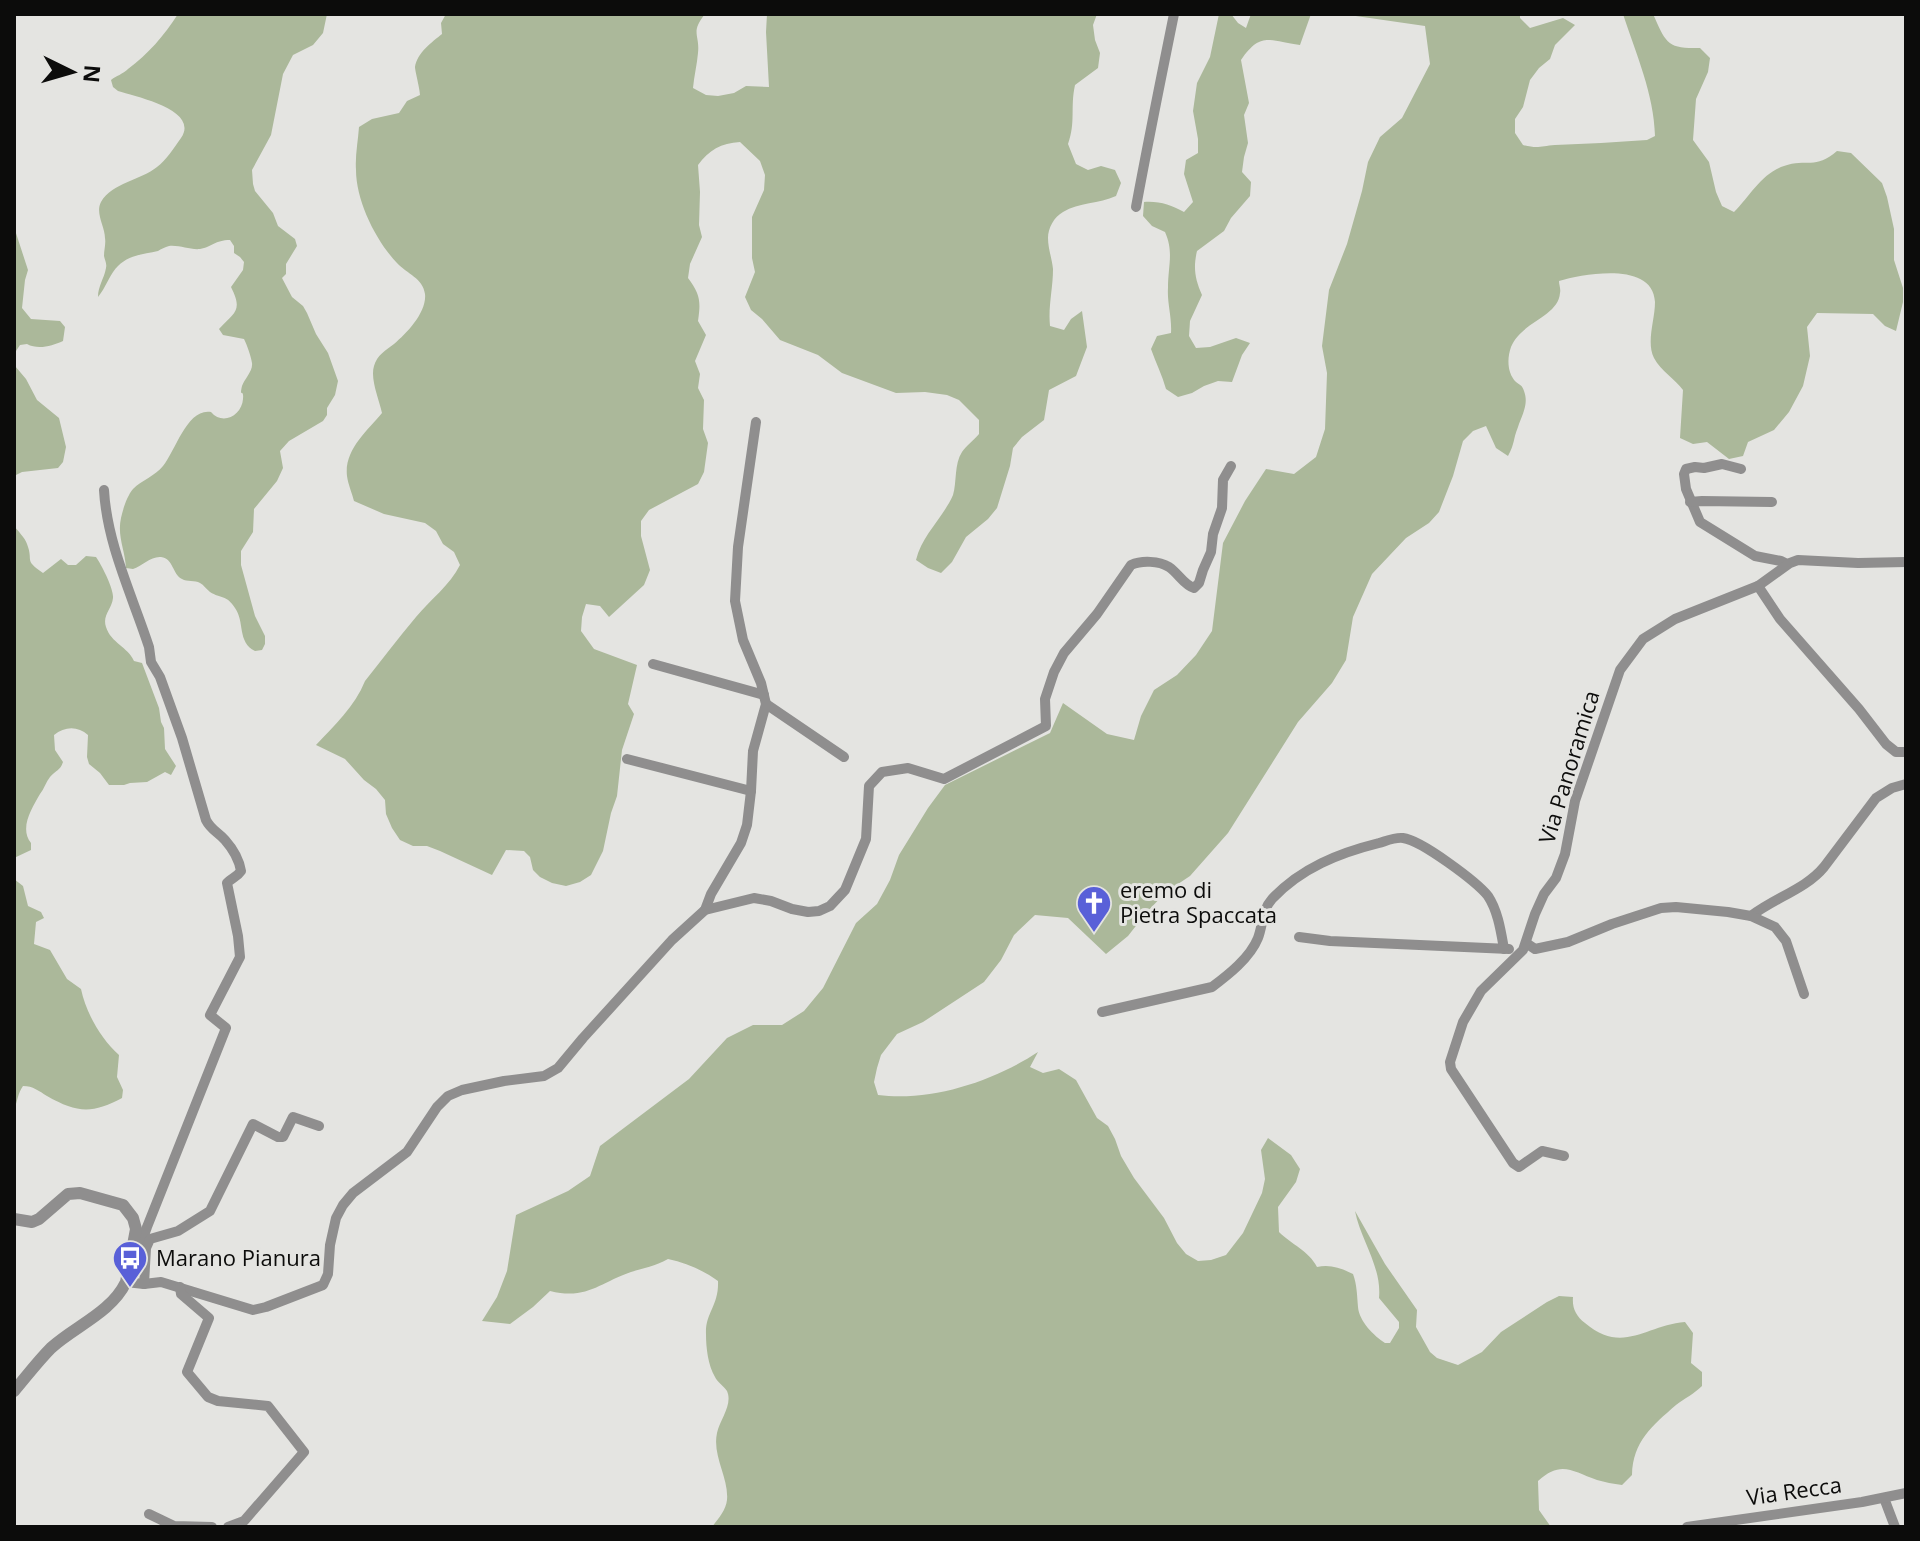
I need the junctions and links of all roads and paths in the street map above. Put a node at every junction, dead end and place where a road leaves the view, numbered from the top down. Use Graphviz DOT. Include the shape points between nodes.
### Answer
graph roads {
  1 [pos="1174,14"];
  2 [pos="1136,207"];
  3 [pos="756,422"];
  4 [pos="1231,466"];
  5 [pos="1741,469"];
  6 [pos="104,490"];
  7 [pos="1690,502"];
  8 [pos="1772,502"];
  9 [pos="1906,562"];
  10 [pos="1787,564"];
  11 [pos="1758,586"];
  12 [pos="653,664"];
  13 [pos="765,700"];
  14 [pos="1906,752"];
  15 [pos="844,757"];
  16 [pos="627,759"];
  17 [pos="1906,784"];
  18 [pos="751,791"];
  19 [pos="705,910"];
  20 [pos="1751,916"];
  21 [pos="1299,937"];
  22 [pos="1525,946"];
  23 [pos="1504,949"];
  24 [pos="1804,994"];
  25 [pos="1102,1012"];
  26 [pos="319,1126"];
  27 [pos="1564,1156"];
  28 [pos="14,1219"];
  29 [pos="126,1279"];
  30 [pos="144,1284"];
  31 [pos="180,1287"];
  32 [pos="14,1391"];
  33 [pos="1906,1493"];
  34 [pos="1884,1498"];
  35 [pos="149,1514"];
  36 [pos="212,1527"];
  37 [pos="228,1527"];
  38 [pos="1687,1527"];
  39 [pos="1895,1527"];
  1 -- 2 [label="street"];
  3 -- 13 [label="street" via="735,601"];
  4 -- 19 [label="street" via="1223,480 1222,508 1199,583 1189,587 1168,566 1131,565 1064,653 1045,699 1046,726 944,779 908,768 882,772 869,786 866,839 845,890 830,906 808,912 754,898"];
  5 -- 7 [label="street" via="1722,464 1686,469"];
  6 -- 29 [label="street" via="111,537 206,820 224,838 241,871 227,883 240,957 210,1015 226,1028"];
  7 -- 8 [label="street"];
  7 -- 10 [label="street" via="1703,524 1755,556"];
  9 -- 10 [label="street"];
  10 -- 11 [label="street, Via Panoramica"];
  11 -- 14 [label="street" via="1886,744"];
  11 -- 22 [label="street, Via Panoramica" via="1675,619 1643,639 1620,670 1575,801 1565,854"];
  12 -- 13 [label="street"];
  13 -- 15 [label="street"];
  13 -- 18 [label="street" via="753,751"];
  16 -- 18 [label="street"];
  17 -- 20 [label="street" via="1876,798 1815,876"];
  18 -- 19 [label="street" via="741,843"];
  19 -- 31 [label="street" via="558,1068 544,1076 448,1096 407,1152 343,1205 323,1285 253,1310"];
  20 -- 22 [label="street" via="1661,908 1568,942"];
  20 -- 24 [label="street" via="1775,927 1786,941"];
  21 -- 23 [label="street"];
  22 -- 23 [label="street"];
  22 -- 27 [label="street" via="1481,991 1463,1022 1451,1069 1513,1163 1519,1167 1542,1151"];
  23 -- 25 [label="street" via="1488,896 1432,852 1398,838 1323,861 1288,884 1266,907 1254,945 1212,987"];
  26 -- 30 [label="street" via="293,1117 278,1137 253,1124 210,1211 178,1231 150,1239"];
  28 -- 29 [label="street" via="39,1219 68,1194 123,1205 136,1229"];
  29 -- 30 [label="street"];
  29 -- 32 [label="street" via="99,1313 50,1349"];
  30 -- 31 [label="street"];
  31 -- 37 [label="street" via="181,1294 209,1318 187,1372 208,1397 268,1406 304,1452 244,1521"];
  33 -- 34 [label="street, Via Recca"];
  34 -- 38 [label="street, Via Recca"];
  34 -- 39 [label="street"];
  35 -- 36 [label="street" via="174,1526"];
}
